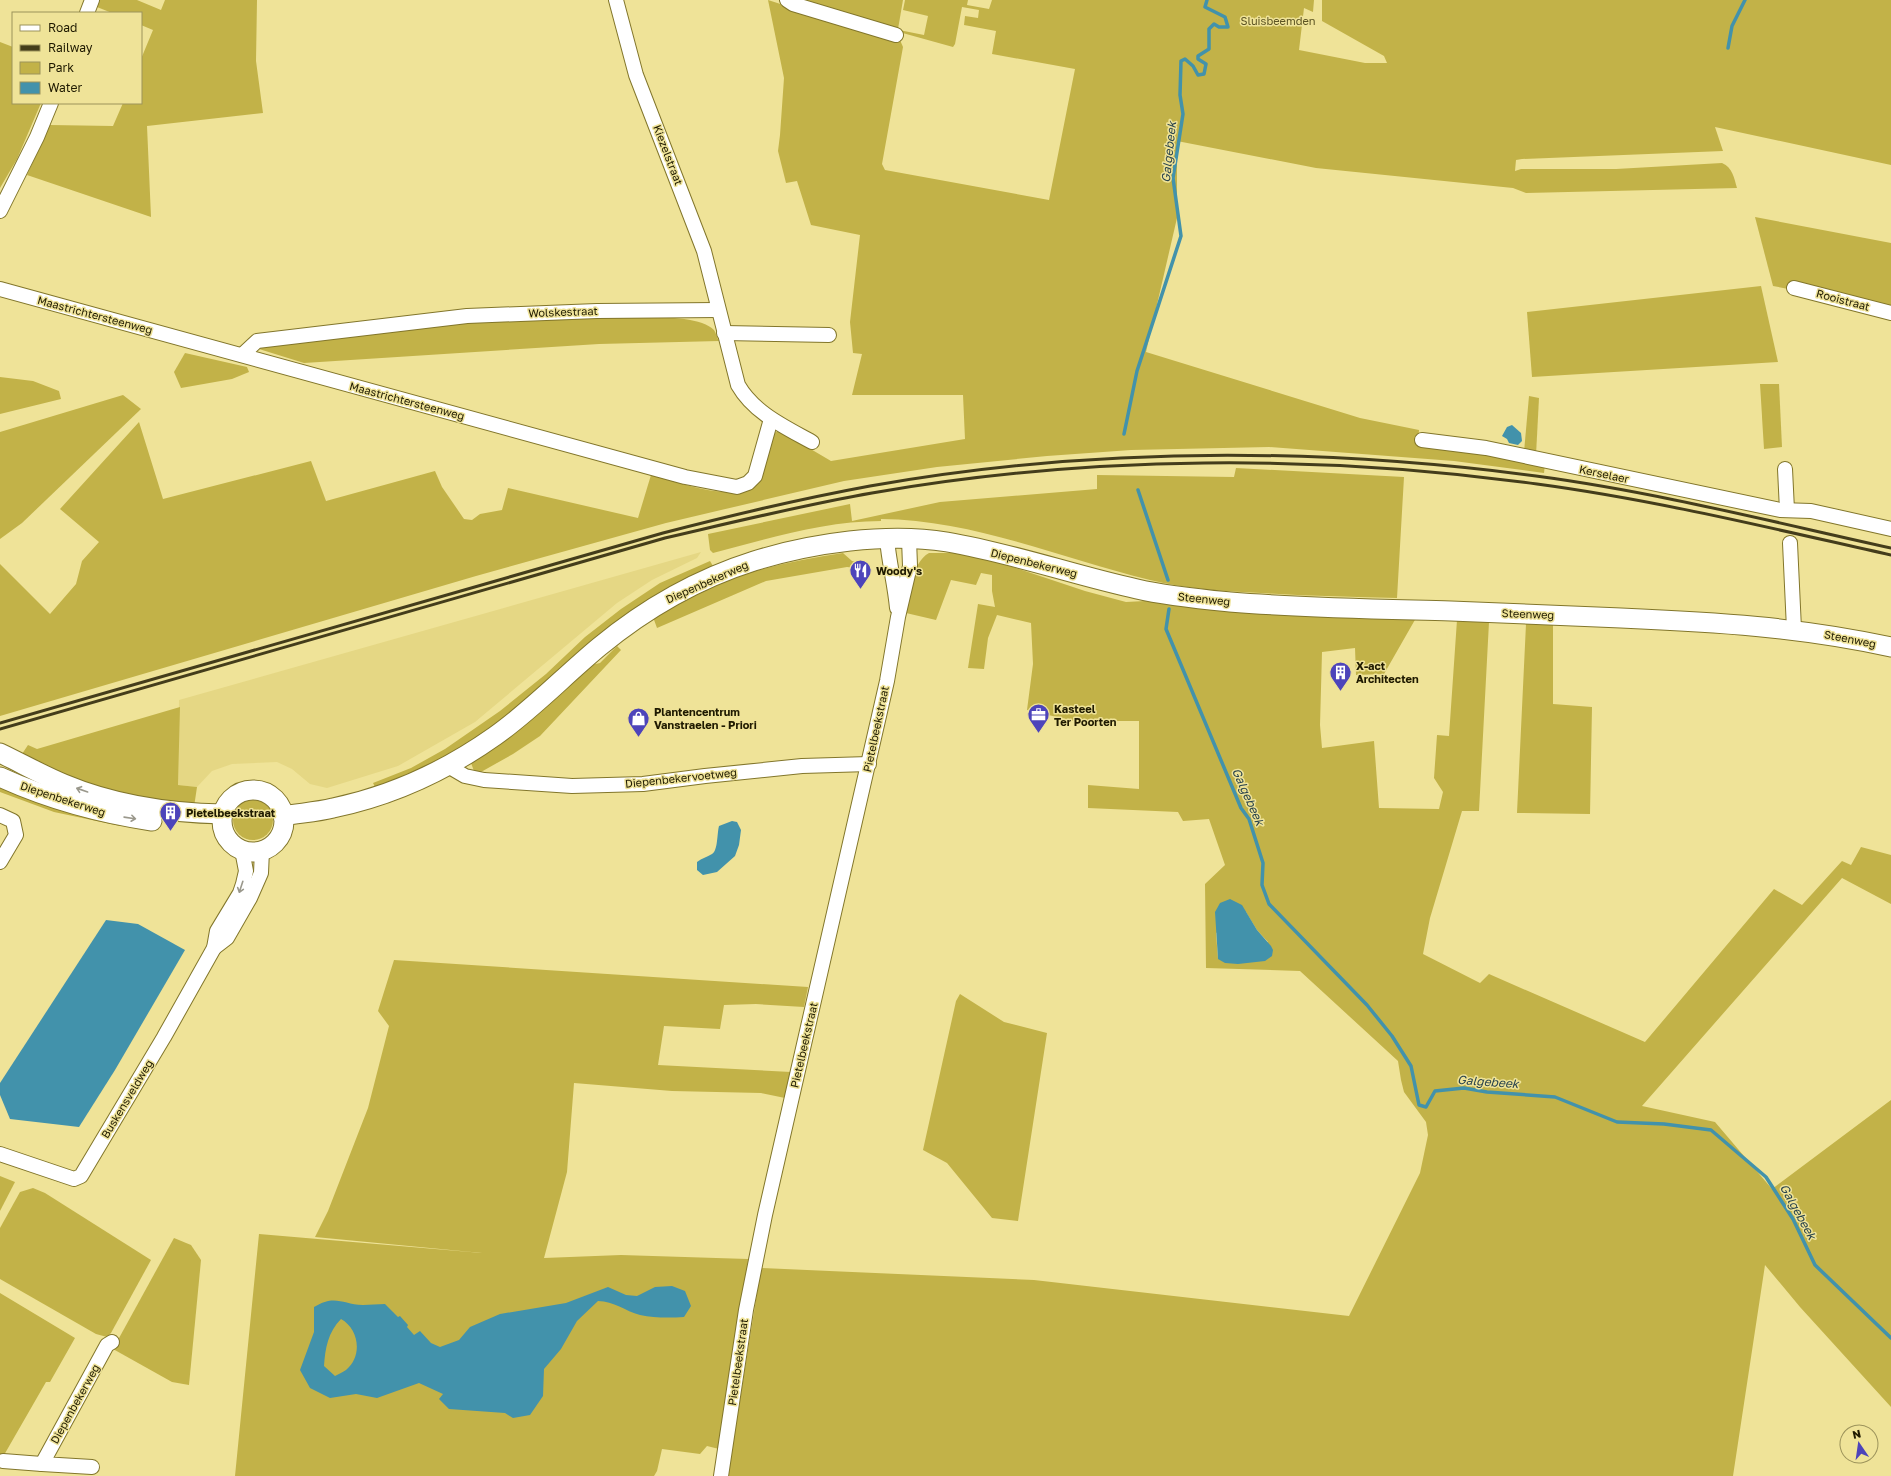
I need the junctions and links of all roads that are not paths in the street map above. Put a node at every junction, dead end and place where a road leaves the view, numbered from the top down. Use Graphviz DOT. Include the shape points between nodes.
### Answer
graph roads {
  1 [pos="92,0"];
  2 [pos="616,0"];
  3 [pos="787,0"];
  4 [pos="87,12"];
  5 [pos="896,35"];
  6 [pos="51,104"];
  7 [pos="0,211"];
  8 [pos="1794,288"];
  9 [pos="0,289"];
  10 [pos="718,310"];
  11 [pos="1891,313"];
  12 [pos="724,333"];
  13 [pos="829,336"];
  14 [pos="242,355"];
  15 [pos="771,419"];
  16 [pos="1422,440"];
  17 [pos="812,442"];
  18 [pos="1785,469"];
  19 [pos="1787,510"];
  20 [pos="1891,529"];
  21 [pos="887,539"];
  22 [pos="909,540"];
  23 [pos="1790,543"];
  24 [pos="1163,595"];
  25 [pos="898,617"];
  26 [pos="1794,629"];
  27 [pos="1891,647"];
  28 [pos="0,753"];
  29 [pos="869,764"];
  30 [pos="448,766"];
  31 [pos="0,777"];
  32 [pos="0,815"];
  33 [pos="283,816"];
  34 [pos="223,820"];
  35 [pos="242,850"];
  36 [pos="262,850"];
  37 [pos="0,862"];
  38 [pos="214,948"];
  39 [pos="0,1154"];
  40 [pos="110,1344"];
  41 [pos="3,1461"];
  42 [pos="42,1464"];
  43 [pos="92,1467"];
  44 [pos="721,1476"];
  1 -- 4 [label="street"];
  2 -- 10 [label="street, Kiezelstraat" via="636,75 704,251"];
  3 -- 5 [label="street"];
  6 -- 7 [label="street"];
  8 -- 11 [label="street, Rooistraat"];
  9 -- 14 [label="street, Maastrichtersteenweg"];
  10 -- 12 [label="street"];
  10 -- 14 [label="street, Wolskestraat" via="597,310 467,316 257,341"];
  12 -- 13 [label="street"];
  12 -- 15 [label="street" via="743,395"];
  14 -- 15 [label="street, Maastrichtersteenweg" via="685,477 737,487 748,484 755,476"];
  15 -- 17 [label="street"];
  16 -- 19 [label="street, Kerselaer" via="1486,448"];
  18 -- 19 [label="street"];
  19 -- 20 [label="street, Kerselaer" via="1811,511"];
  21 -- 22 [label="main road, Diepenbekerweg"];
  21 -- 25 [label="street, Pietelbeekstraat"];
  21 -- 30 [label="main road, Diepenbekerweg" via="839,543 786,553 752,562 681,591 627,625 498,734"];
  22 -- 24 [label="main road, Diepenbekerweg" via="944,541 1028,559"];
  22 -- 25 [label="street, Pietelbeekstraat" via="910,566"];
  23 -- 26 [label="street"];
  24 -- 26 [label="main road, Steenweg" via="1319,608 1711,622"];
  25 -- 29 [label="street, Pietelbeekstraat"];
  26 -- 27 [label="main road, Steenweg"];
  34 -- 28 [label="main road, Diepenbekerweg, one-way" via="199,814 151,809 104,798 64,784"];
  29 -- 30 [label="street, Diepenbekervoetweg" via="802,766 643,784 572,786 484,780 465,776"];
  29 -- 44 [label="street, Pietelbeekstraat" via="765,1215 746,1310"];
  30 -- 33 [label="main road, Diepenbekerweg" via="361,801"];
  31 -- 34 [label="main road, Diepenbekerweg, one-way" via="45,795 117,816 165,823"];
  32 -- 37 [label="street" via="13,822 16,835"];
  33 -- 34 [label="main road" via="275,799 264,792 252,790 235,795 227,804"];
  33 -- 36 [label="main road" via="278,838"];
  34 -- 35 [label="main road" via="227,838"];
  35 -- 36 [label="main road"];
  35 -- 38 [label="street, Buskensveldweg, one-way" via="246,871 240,893 217,931"];
  36 -- 38 [label="street, Buskensveldweg" via="261,873 250,898 226,938"];
  38 -- 39 [label="street, Buskensveldweg" via="81,1176 74,1179"];
  40 -- 42 [label="street, Diepenbekerweg"];
  41 -- 42 [label="street"];
  42 -- 43 [label="street"];
}
